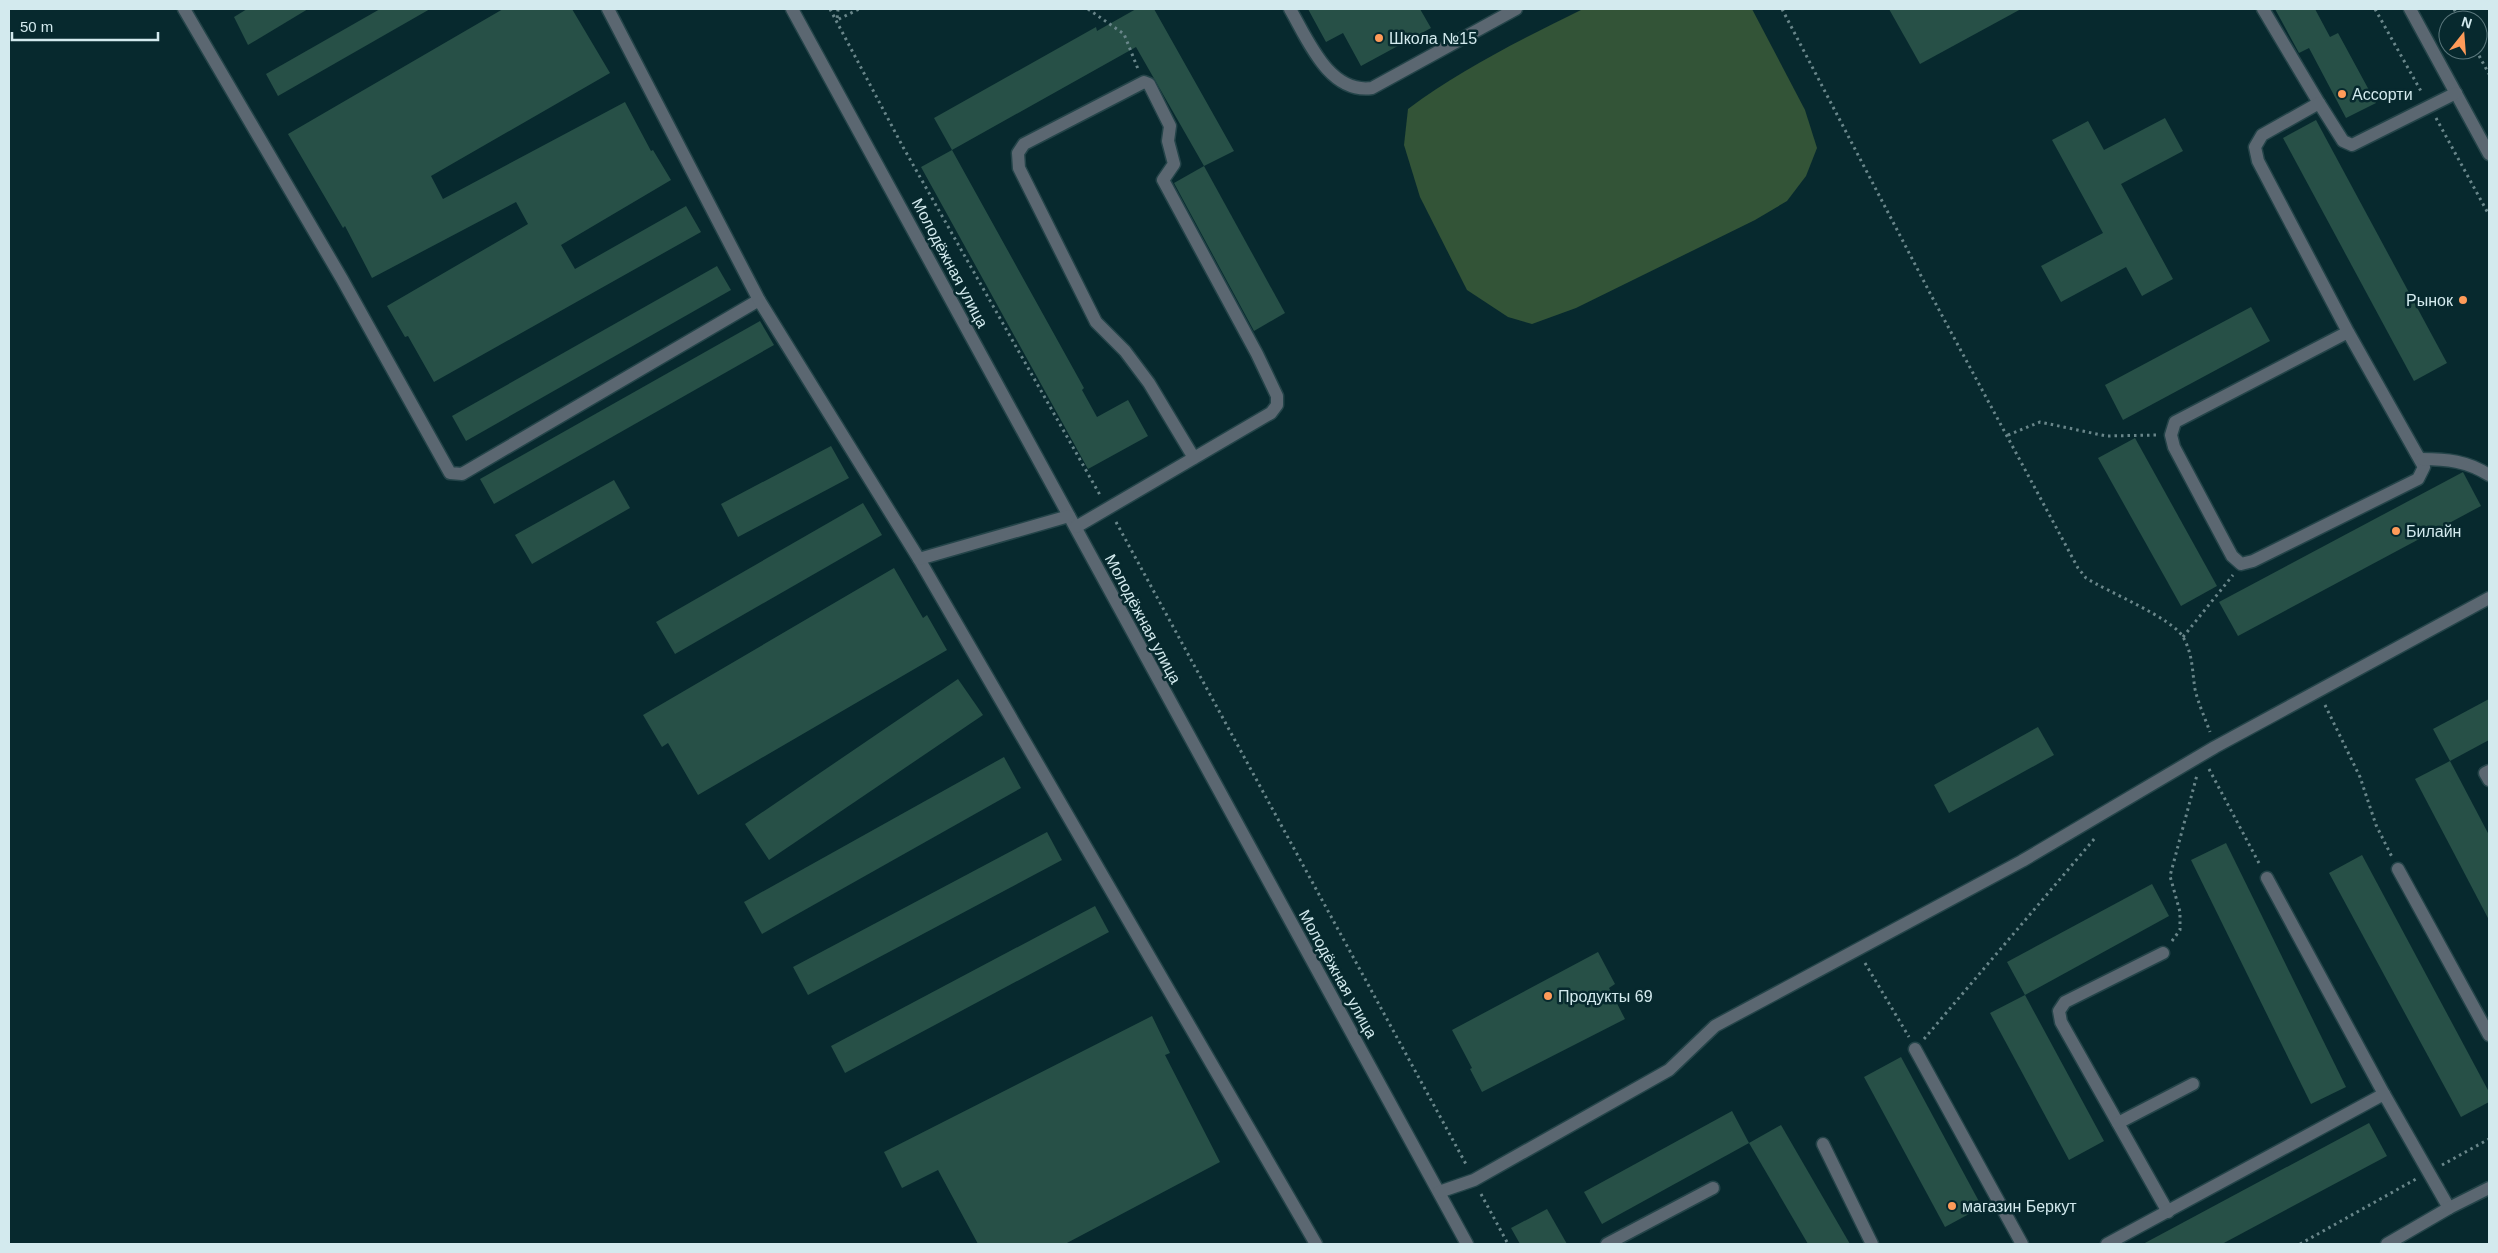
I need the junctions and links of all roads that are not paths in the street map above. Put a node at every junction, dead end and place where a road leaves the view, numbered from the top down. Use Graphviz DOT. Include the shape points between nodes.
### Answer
graph roads {
  1 [pos="184,9"];
  2 [pos="608,9"];
  3 [pos="792,9"];
  4 [pos="1290,9"];
  5 [pos="1516,9"];
  6 [pos="2262,9"];
  7 [pos="2410,9"];
  8 [pos="2456,93"];
  9 [pos="2319,103"];
  10 [pos="2489,154"];
  11 [pos="759,300"];
  12 [pos="2348,332"];
  13 [pos="1194,458"];
  14 [pos="2421,459"];
  15 [pos="2489,475"];
  16 [pos="1069,516"];
  17 [pos="1076,528"];
  18 [pos="919,560"];
  19 [pos="2489,598"];
  20 [pos="2489,771"];
  21 [pos="2489,780"];
  22 [pos="2398,869"];
  23 [pos="2266,878"];
  24 [pos="2163,953"];
  25 [pos="2489,1035"];
  26 [pos="1915,1049"];
  27 [pos="2193,1084"];
  28 [pos="2384,1094"];
  29 [pos="2118,1123"];
  30 [pos="1823,1144"];
  31 [pos="1713,1188"];
  32 [pos="2489,1188"];
  33 [pos="1439,1192"];
  34 [pos="2448,1208"];
  35 [pos="2168,1212"];
  36 [pos="2412,1231"];
  37 [pos="1316,1244"];
  38 [pos="1467,1244"];
  39 [pos="1607,1244"];
  40 [pos="1872,1244"];
  41 [pos="2022,1244"];
  42 [pos="2108,1244"];
  43 [pos="2387,1244"];
  44 [pos="2413,1244"];
  1 -- 11 [label="street" via="342,279 450,474 462,474"];
  2 -- 11 [label="street"];
  3 -- 16 [label="street, Молодёжная улица"];
  4 -- 5 [label="street" via="1320,62 1344,84 1359,90 1372,88"];
  6 -- 9 [label="street"];
  7 -- 8 [label="street"];
  8 -- 9 [label="street" via="2352,145 2343,141"];
  8 -- 10 [label="street"];
  9 -- 12 [label="street" via="2262,135 2255,147 2258,161"];
  11 -- 18 [label="street"];
  12 -- 14 [label="street"];
  12 -- 14 [label="street" via="2175,422 2171,435 2174,447 2232,556 2241,564 2253,561 2418,479 2424,467"];
  13 -- 13 [label="street" via="1271,413 1277,396 1163,180 1174,164 1168,141 1170,126 1150,84 1144,82 1024,144 1018,153 1019,168 1096,322 1150,383"];
  13 -- 17 [label="street"];
  14 -- 15 [label="street" via="2448,458 2473,465"];
  16 -- 17 [label="street, Молодёжная улица"];
  16 -- 18 [label="street"];
  17 -- 33 [label="street, Молодёжная улица"];
  18 -- 37 [label="street"];
  19 -- 33 [label="street" via="2215,747 2022,861 1716,1026 1669,1070 1474,1180"];
  20 -- 21 [label="street" via="2485,773"];
  22 -- 25 [label="street"];
  23 -- 28 [label="street"];
  24 -- 29 [label="street" via="2065,1002 2058,1011 2060,1022"];
  26 -- 41 [label="street"];
  27 -- 29 [label="street"];
  28 -- 34 [label="street"];
  28 -- 35 [label="street"];
  29 -- 35 [label="street"];
  30 -- 40 [label="street"];
  31 -- 39 [label="street"];
  32 -- 34 [label="street"];
  33 -- 38 [label="street, Молодёжная улица"];
  34 -- 36 [label="street"];
  35 -- 42 [label="street"];
  36 -- 43 [label="street"];
  36 -- 44 [label="street"];
}
